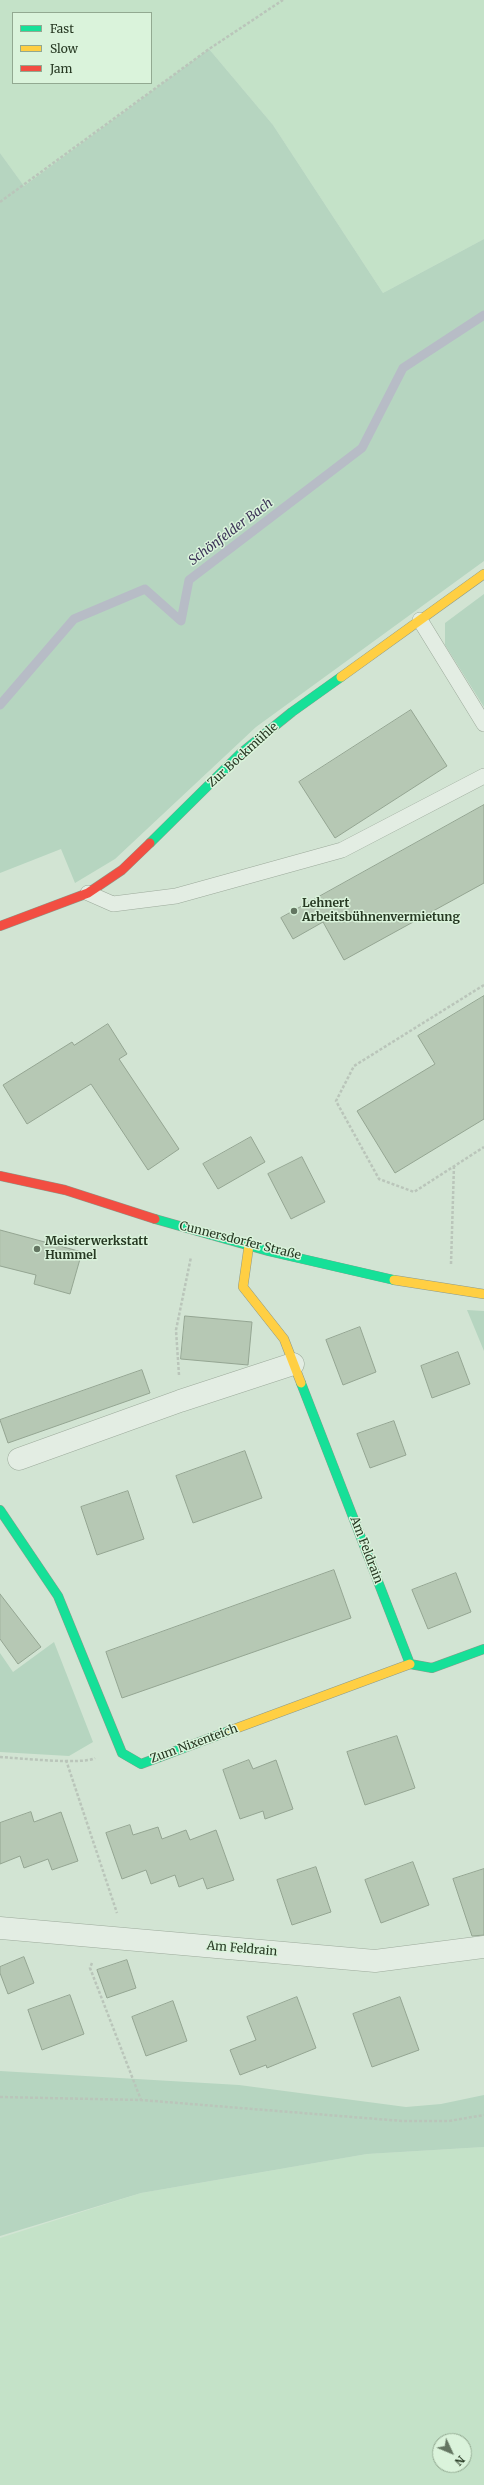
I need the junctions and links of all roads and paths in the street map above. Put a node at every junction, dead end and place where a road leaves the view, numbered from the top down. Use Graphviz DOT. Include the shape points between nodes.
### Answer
graph roads {
  1 [pos="283,0"];
  2 [pos="0,202"];
  3 [pos="484,574"];
  4 [pos="420,620"];
  5 [pos="484,724"];
  6 [pos="484,776"];
  7 [pos="88,893"];
  8 [pos="0,926"];
  9 [pos="484,985"];
  10 [pos="484,1147"];
  11 [pos="454,1165"];
  12 [pos="0,1176"];
  13 [pos="197,1231"];
  14 [pos="249,1245"];
  15 [pos="450,1290"];
  16 [pos="484,1294"];
  17 [pos="293,1364"];
  18 [pos="180,1401"];
  19 [pos="19,1459"];
  20 [pos="0,1510"];
  21 [pos="484,1649"];
  22 [pos="410,1664"];
  23 [pos="119,1746"];
  24 [pos="0,1757"];
  25 [pos="66,1760"];
  26 [pos="0,1928"];
  27 [pos="115,1938"];
  28 [pos="484,1946"];
  29 [pos="0,2097"];
  30 [pos="141,2100"];
  31 [pos="484,2115"];
  1 -- 2 [label="path" via="209,49"];
  3 -- 4 [label="street, Zur Bockmühle"];
  4 -- 5 [label="lane"];
  4 -- 7 [label="street, Zur Bockmühle" via="292,712 240,754 122,870"];
  6 -- 7 [label="lane" via="342,850 176,896 113,904"];
  7 -- 8 [label="street, Zur Bockmühle"];
  9 -- 11 [label="path" via="354,1066 336,1101 379,1179 414,1192"];
  10 -- 11 [label="path"];
  11 -- 15 [label="path"];
  12 -- 13 [label="street, Cunnersdorfer Straße" via="63,1190"];
  13 -- 14 [label="street, Cunnersdorfer Straße"];
  13 -- 18 [label="path" via="176,1330"];
  14 -- 15 [label="street, Cunnersdorfer Straße"];
  14 -- 17 [label="street, Am Feldrain" via="243,1287 284,1339"];
  15 -- 16 [label="street, Cunnersdorfer Straße"];
  17 -- 18 [label="street"];
  17 -- 22 [label="street, Am Feldrain"];
  18 -- 19 [label="street"];
  20 -- 23 [label="street, Zum Nixenteich" via="58,1596"];
  21 -- 22 [label="street" via="432,1668"];
  22 -- 23 [label="street, Zum Nixenteich" via="141,1764 122,1753"];
  23 -- 25 [label="path" via="92,1760"];
  24 -- 25 [label="path"];
  25 -- 27 [label="path"];
  26 -- 27 [label="street, Am Feldrain"];
  27 -- 28 [label="street, Am Feldrain" via="375,1961"];
  27 -- 30 [label="path" via="90,1968"];
  29 -- 30 [label="path"];
  30 -- 31 [label="path" via="402,2121 449,2120"];
}
